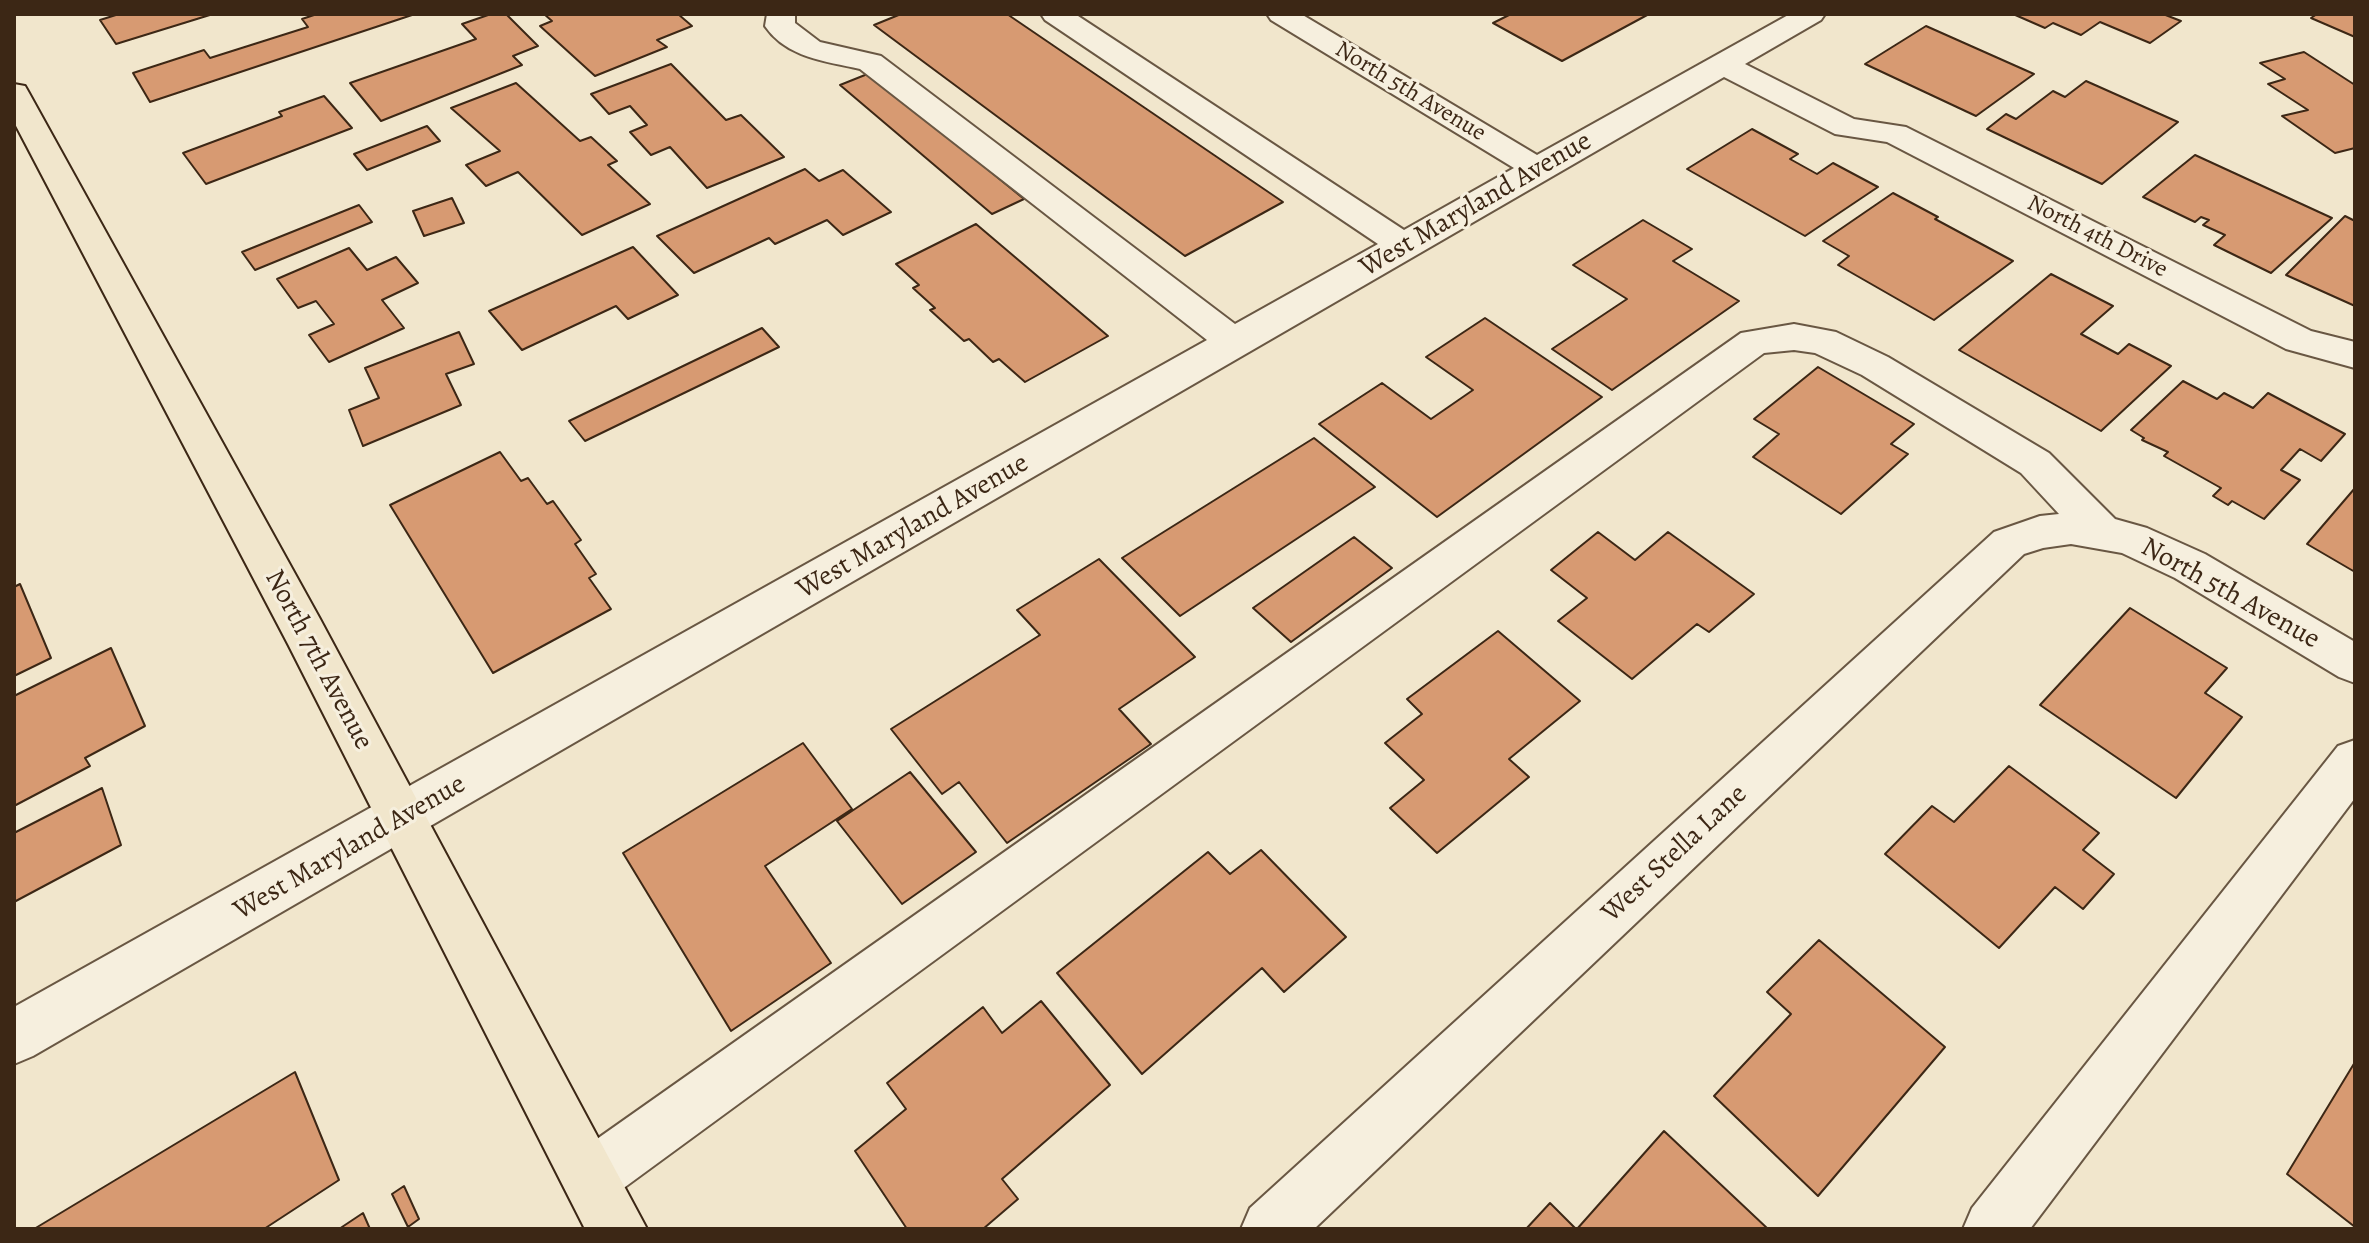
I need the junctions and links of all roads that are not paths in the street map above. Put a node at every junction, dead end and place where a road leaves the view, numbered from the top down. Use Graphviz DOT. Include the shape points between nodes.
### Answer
graph roads {
  1 [pos="781,14"];
  2 [pos="1055,14"];
  3 [pos="1281,14"];
  4 [pos="1811,14"];
  5 [pos="1738,56"];
  6 [pos="14,93"];
  7 [pos="1539,170"];
  8 [pos="1404,246"];
  9 [pos="2299,340"];
  10 [pos="1235,343"];
  11 [pos="2355,355"];
  12 [pos="2355,386"];
  13 [pos="2101,531"];
  14 [pos="2355,664"];
  15 [pos="2355,761"];
  16 [pos="401,819"];
  17 [pos="14,1037"];
  18 [pos="590,1178"];
  19 [pos="617,1229"];
  20 [pos="1271,1229"];
  21 [pos="1993,1229"];
  1 -- 10 [label="street" via="780,26 810,49 870,62"];
  2 -- 8 [label="street"];
  3 -- 7 [label="street, North 5th Avenue"];
  4 -- 5 [label="street, West Maryland Avenue"];
  5 -- 7 [label="street, West Maryland Avenue"];
  5 -- 9 [label="street, North 4th Drive" via="1846,127 1895,134"];
  6 -- 16 [label="main road, North 7th Avenue"];
  7 -- 8 [label="street, West Maryland Avenue"];
  8 -- 10 [label="street, West Maryland Avenue"];
  9 -- 11 [label="street, North 4th Drive"];
  9 -- 12 [label="street, North 4th Drive"];
  10 -- 16 [label="street, West Maryland Avenue"];
  13 -- 14 [label="street, North 5th Avenue" via="2173,556"];
  13 -- 18 [label="street" via="2035,463 1875,366 1823,341 1794,337 1754,342"];
  13 -- 20 [label="street, West Stella Lane" via="2045,531 2002,549"];
  15 -- 21 [label="street"];
  16 -- 17 [label="street, West Maryland Avenue"];
  16 -- 18 [label="main road, North 7th Avenue"];
  18 -- 19 [label="main road, North 7th Avenue"];
}
